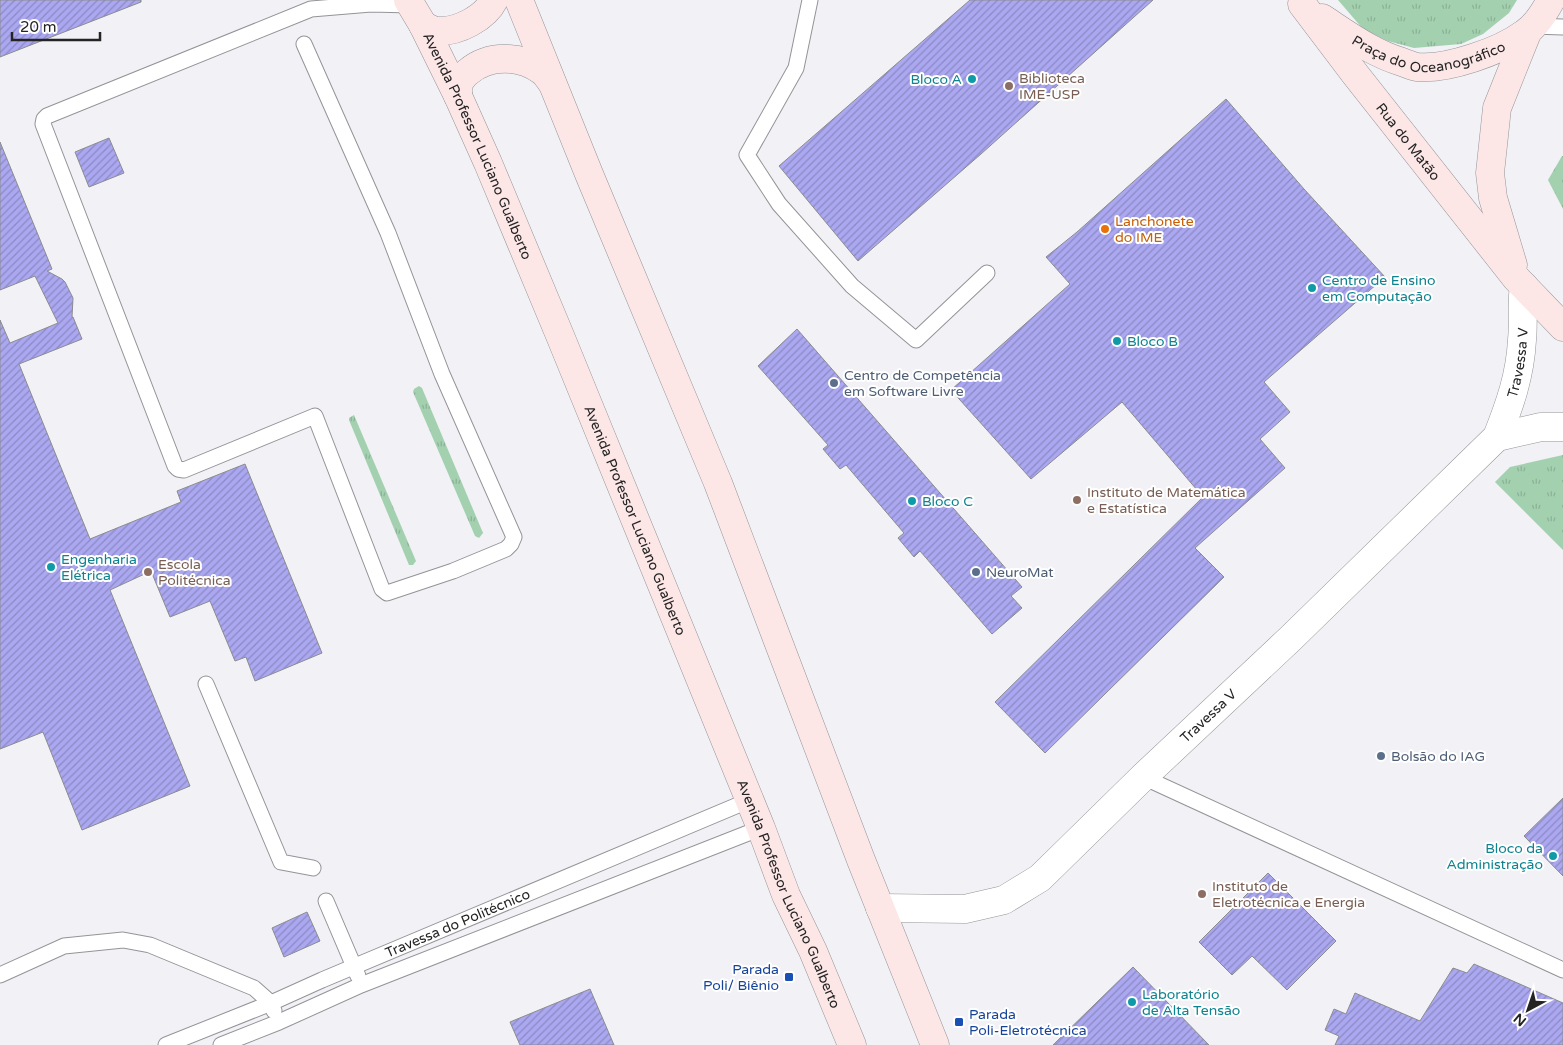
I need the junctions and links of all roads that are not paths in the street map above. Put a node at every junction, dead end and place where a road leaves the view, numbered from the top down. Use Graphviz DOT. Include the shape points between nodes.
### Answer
graph roads {
  1 [pos="494,0"];
  2 [pos="519,0"];
  3 [pos="810,0"];
  4 [pos="1551,0"];
  5 [pos="1300,2"];
  6 [pos="316,4"];
  7 [pos="414,10"];
  8 [pos="1563,27"];
  9 [pos="1529,29"];
  10 [pos="304,44"];
  11 [pos="553,84"];
  12 [pos="458,96"];
  13 [pos="987,273"];
  14 [pos="1520,282"];
  15 [pos="1563,327"];
  16 [pos="1563,427"];
  17 [pos="1497,437"];
  18 [pos="206,684"];
  19 [pos="1142,777"];
  20 [pos="750,800"];
  21 [pos="761,828"];
  22 [pos="313,868"];
  23 [pos="326,901"];
  24 [pos="880,908"];
  25 [pos="354,967"];
  26 [pos="1563,970"];
  27 [pos="0,975"];
  28 [pos="361,984"];
  29 [pos="271,1003"];
  30 [pos="280,1022"];
  31 [pos="166,1045"];
  32 [pos="221,1045"];
  33 [pos="852,1045"];
  34 [pos="935,1045"];
  1 -- 7 [label="street" via="476,19 458,28 437,31"];
  2 -- 11 [label="street"];
  3 -- 13 [label="lane" via="796,68 747,155 779,204 852,286 916,340"];
  4 -- 9 [label="street, Praça do Oceanográfico"];
  5 -- 9 [label="street, Praça do Oceanográfico" via="1361,44 1386,58 1416,67 1450,65 1499,47"];
  5 -- 14 [label="street, Rua do Matão"];
  6 -- 7 [label="lane" via="371,4"];
  6 -- 10 [label="lane" via="47,116 43,124 175,466 184,470 315,416 382,589 387,593 506,549 514,537 442,374 388,233"];
  7 -- 12 [label="street, Avenida Professor Luciano Gualberto"];
  8 -- 9 [label="lane"];
  9 -- 14 [label="street, Rua do Matão" via="1498,108 1490,173 1493,198"];
  11 -- 12 [label="street" via="529,63 497,58 468,71 458,83"];
  11 -- 24 [label="street" via="718,483"];
  12 -- 20 [label="street, Avenida Professor Luciano Gualberto"];
  14 -- 15 [label="street, Rua do Matão"];
  14 -- 17 [label="street, Travessa V" via="1522,338 1519,372"];
  16 -- 17 [label="street" via="1541,427"];
  17 -- 19 [label="street, Travessa V"];
  18 -- 22 [label="lane" via="280,862"];
  19 -- 24 [label="street, Travessa V" via="1040,878 1004,900 966,909"];
  19 -- 26 [label="lane"];
  20 -- 21 [label="street, Avenida Professor Luciano Gualberto"];
  20 -- 25 [label="lane, Travessa do Politécnico"];
  21 -- 28 [label="lane, Travessa do Politécnico"];
  21 -- 33 [label="street, Avenida Professor Luciano Gualberto" via="786,895"];
  23 -- 25 [label="lane"];
  24 -- 34 [label="street"];
  25 -- 28 [label="lane"];
  25 -- 29 [label="lane, Travessa do Politécnico"];
  27 -- 29 [label="lane" via="64,946 123,940 150,945 254,988"];
  28 -- 30 [label="lane, Travessa do Politécnico"];
  29 -- 30 [label="lane"];
  29 -- 31 [label="lane, Travessa do Politécnico"];
  30 -- 32 [label="lane, Travessa do Politécnico"];
}
